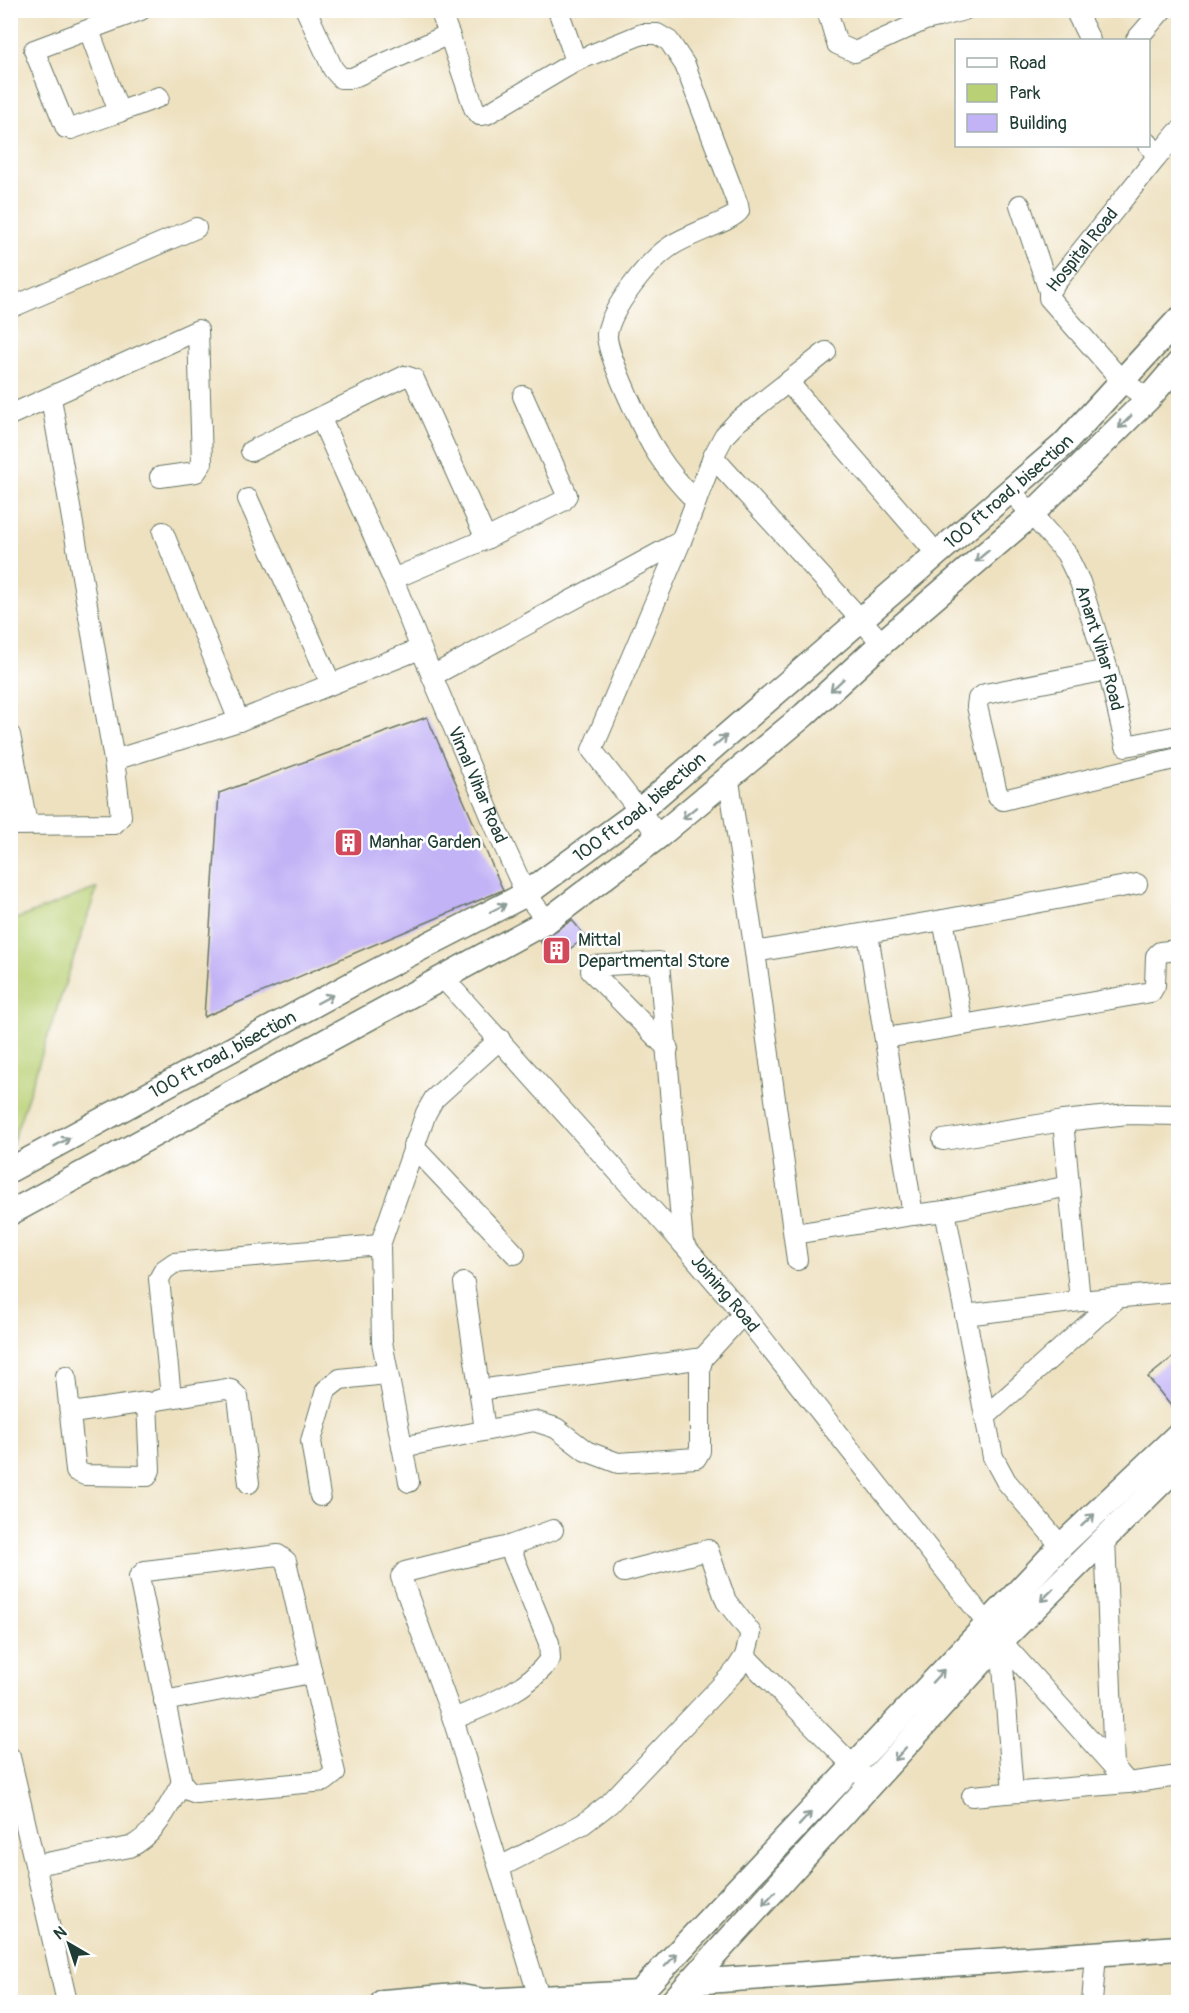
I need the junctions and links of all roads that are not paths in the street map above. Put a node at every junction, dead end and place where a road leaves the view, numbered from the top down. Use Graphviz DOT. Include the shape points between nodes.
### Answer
graph roads {
  1 [pos="141,10"];
  2 [pos="306,10"];
  3 [pos="440,10"];
  4 [pos="558,10"];
  5 [pos="827,10"];
  6 [pos="964,10"];
  7 [pos="1075,10"];
  8 [pos="1162,10"];
  9 [pos="937,14"];
  10 [pos="89,30"];
  11 [pos="449,34"];
  12 [pos="1090,39"];
  13 [pos="1137,39"];
  14 [pos="576,61"];
  15 [pos="159,97"];
  16 [pos="119,112"];
  17 [pos="1179,132"];
  18 [pos="1153,150"];
  19 [pos="1020,205"];
  20 [pos="196,228"];
  21 [pos="1048,291"];
  22 [pos="10,308"];
  23 [pos="1179,320"];
  24 [pos="826,352"];
  25 [pos="1179,364"];
  26 [pos="1121,380"];
  27 [pos="788,382"];
  28 [pos="523,396"];
  29 [pos="51,398"];
  30 [pos="1148,399"];
  31 [pos="10,415"];
  32 [pos="321,419"];
  33 [pos="251,451"];
  34 [pos="713,457"];
  35 [pos="160,477"];
  36 [pos="1011,491"];
  37 [pos="248,499"];
  38 [pos="696,501"];
  39 [pos="1032,514"];
  40 [pos="163,532"];
  41 [pos="486,539"];
  42 [pos="681,541"];
  43 [pos="937,554"];
  44 [pos="393,579"];
  45 [pos="861,619"];
  46 [pos="882,643"];
  47 [pos="420,649"];
  48 [pos="1108,670"];
  49 [pos="432,676"];
  50 [pos="331,684"];
  51 [pos="239,721"];
  52 [pos="10,735"];
  53 [pos="1179,736"];
  54 [pos="1179,758"];
  55 [pos="114,760"];
  56 [pos="729,781"];
  57 [pos="638,812"];
  58 [pos="19,824"];
  59 [pos="659,836"];
  60 [pos="1137,884"];
  61 [pos="526,894"];
  62 [pos="943,920"];
  63 [pos="547,921"];
  64 [pos="868,934"];
  65 [pos="1179,950"];
  66 [pos="755,952"];
  67 [pos="363,978"];
  68 [pos="444,979"];
  69 [pos="382,1012"];
  70 [pos="963,1025"];
  71 [pos="259,1034"];
  72 [pos="886,1038"];
  73 [pos="500,1039"];
  74 [pos="668,1049"];
  75 [pos="277,1070"];
  76 [pos="1179,1115"];
  77 [pos="1063,1121"];
  78 [pos="943,1140"];
  79 [pos="413,1146"];
  80 [pos="10,1170"];
  81 [pos="1069,1186"];
  82 [pos="945,1211"];
  83 [pos="10,1213"];
  84 [pos="913,1215"];
  85 [pos="794,1234"];
  86 [pos="683,1244"];
  87 [pos="380,1245"];
  88 [pos="515,1254"];
  89 [pos="797,1260"];
  90 [pos="464,1283"];
  91 [pos="1179,1292"];
  92 [pos="1116,1299"];
  93 [pos="1080,1301"];
  94 [pos="742,1314"];
  95 [pos="965,1315"];
  96 [pos="703,1358"];
  97 [pos="386,1374"];
  98 [pos="66,1376"];
  99 [pos="479,1390"];
  100 [pos="171,1397"];
  101 [pos="147,1402"];
  102 [pos="72,1413"];
  103 [pos="987,1414"];
  104 [pos="485,1430"];
  105 [pos="1179,1435"];
  106 [pos="402,1447"];
  107 [pos="1179,1466"];
  108 [pos="409,1482"];
  109 [pos="249,1483"];
  110 [pos="320,1496"];
  111 [pos="553,1530"];
  112 [pos="1105,1537"];
  113 [pos="509,1546"];
  114 [pos="1061,1546"];
  115 [pos="624,1572"];
  116 [pos="994,1632"];
  117 [pos="746,1656"];
  118 [pos="311,1673"];
  119 [pos="164,1701"];
  120 [pos="453,1719"];
  121 [pos="10,1757"];
  122 [pos="854,1766"];
  123 [pos="1114,1767"];
  124 [pos="1179,1776"];
  125 [pos="182,1783"];
  126 [pos="1128,1783"];
  127 [pos="873,1785"];
  128 [pos="1012,1792"];
  129 [pos="972,1796"];
  130 [pos="36,1865"];
  131 [pos="500,1867"];
  132 [pos="692,1938"];
  133 [pos="1179,1948"];
  134 [pos="1096,1955"];
  135 [pos="715,1957"];
  136 [pos="692,1982"];
  137 [pos="539,1997"];
  138 [pos="635,1998"];
  139 [pos="67,2002"];
  140 [pos="383,2002"];
  141 [pos="483,2002"];
  142 [pos="672,2002"];
  143 [pos="1092,2002"];
  1 -- 10 [label="street"];
  2 -- 11 [label="street" via="341,78 352,78"];
  3 -- 11 [label="street"];
  4 -- 14 [label="street"];
  5 -- 9 [label="street" via="837,44 855,52"];
  6 -- 9 [label="street"];
  7 -- 12 [label="street"];
  8 -- 13 [label="street"];
  10 -- 16 [label="street"];
  10 -- 16 [label="street" via="38,47 34,54 66,128"];
  11 -- 14 [label="street" via="474,108 480,115 488,114"];
  14 -- 38 [label="street" via="642,34 657,34 669,41 685,65 738,206 739,211 732,219 684,238 656,258 610,321 607,335 613,360 656,453"];
  15 -- 16 [label="street"];
  17 -- 18 [label="street, Hospital Road"];
  18 -- 21 [label="street, Hospital Road"];
  19 -- 21 [label="street"];
  20 -- 22 [label="street"];
  21 -- 26 [label="street, Hospital Road" via="1049,298"];
  23 -- 26 [label="street, 100 ft road, bisection"];
  24 -- 27 [label="street"];
  25 -- 30 [label="street, 100 ft road, bisection"];
  26 -- 30 [label="street, Hospital Road"];
  26 -- 36 [label="street, 100 ft road, bisection" via="1063,445"];
  27 -- 34 [label="street" via="737,422"];
  27 -- 43 [label="street"];
  28 -- 41 [label="street" via="567,495"];
  29 -- 31 [label="street"];
  29 -- 35 [label="street" via="198,330 202,463 196,472"];
  29 -- 55 [label="street"];
  30 -- 39 [label="street, 100 ft road, bisection, one-way"];
  32 -- 33 [label="street"];
  32 -- 41 [label="street" via="410,376"];
  32 -- 44 [label="street, Vimal Vihar Road"];
  34 -- 38 [label="street"];
  34 -- 45 [label="street"];
  36 -- 39 [label="street, Anant Vihar Road"];
  36 -- 43 [label="street, 100 ft road, bisection"];
  37 -- 50 [label="street"];
  38 -- 42 [label="street"];
  39 -- 46 [label="street, 100 ft road, bisection, one-way"];
  39 -- 48 [label="street, Anant Vihar Road" via="1066,553 1080,582"];
  40 -- 51 [label="street"];
  41 -- 44 [label="street"];
  42 -- 49 [label="street"];
  42 -- 57 [label="street" via="592,750"];
  43 -- 45 [label="street, 100 ft road, bisection"];
  44 -- 47 [label="street, Vimal Vihar Road"];
  45 -- 46 [label="street"];
  57 -- 45 [label="street, 100 ft road, bisection, one-way"];
  46 -- 56 [label="street, 100 ft road, bisection, one-way"];
  47 -- 49 [label="street, Vimal Vihar Road"];
  47 -- 50 [label="street"];
  48 -- 53 [label="street, Anant Vihar Road" via="1126,746"];
  48 -- 54 [label="street" via="985,694 978,699 998,797 1003,800"];
  49 -- 61 [label="street, Vimal Vihar Road"];
  50 -- 51 [label="street"];
  51 -- 55 [label="street"];
  52 -- 58 [label="street"];
  55 -- 58 [label="street" via="119,821"];
  56 -- 59 [label="street, 100 ft road, bisection, one-way"];
  56 -- 66 [label="street"];
  57 -- 59 [label="street"];
  57 -- 61 [label="street, 100 ft road, bisection"];
  59 -- 63 [label="street, 100 ft road, bisection"];
  60 -- 62 [label="street"];
  61 -- 63 [label="street, Vimal Vihar Road"];
  67 -- 61 [label="street, 100 ft road, bisection, one-way"];
  62 -- 64 [label="street"];
  62 -- 70 [label="street"];
  63 -- 68 [label="street, 100 ft road, bisection"];
  64 -- 66 [label="street"];
  64 -- 72 [label="street"];
  65 -- 70 [label="street" via="1156,956 1151,992"];
  66 -- 85 [label="street"];
  67 -- 69 [label="street"];
  71 -- 67 [label="street, 100 ft road, bisection, one-way"];
  68 -- 69 [label="street, 100 ft road, bisection"];
  68 -- 73 [label="street, Joining Road"];
  69 -- 75 [label="street, 100 ft road, bisection"];
  70 -- 72 [label="street"];
  71 -- 75 [label="street"];
  80 -- 71 [label="street, 100 ft road, bisection, one-way"];
  72 -- 84 [label="street"];
  73 -- 79 [label="street" via="434,1099"];
  73 -- 86 [label="street, Joining Road"];
  74 -- 74 [label="street" via="591,971 592,966 658,960"];
  74 -- 86 [label="street"];
  75 -- 83 [label="street, 100 ft road, bisection"];
  76 -- 77 [label="street" via="1128,1114"];
  77 -- 78 [label="street"];
  77 -- 81 [label="street"];
  79 -- 87 [label="street"];
  79 -- 88 [label="street"];
  81 -- 82 [label="street"];
  81 -- 93 [label="street"];
  82 -- 84 [label="street"];
  82 -- 95 [label="street"];
  84 -- 85 [label="street"];
  85 -- 89 [label="street"];
  86 -- 94 [label="street, Joining Road"];
  87 -- 97 [label="street"];
  87 -- 100 [label="street" via="174,1263 164,1270 159,1279"];
  90 -- 99 [label="street"];
  91 -- 92 [label="street"];
  92 -- 93 [label="street"];
  92 -- 103 [label="street"];
  93 -- 95 [label="street"];
  94 -- 96 [label="street"];
  94 -- 116 [label="street, Joining Road"];
  95 -- 103 [label="street"];
  96 -- 99 [label="street"];
  96 -- 104 [label="street" via="698,1381 700,1451 690,1461 618,1463 586,1451 543,1422"];
  97 -- 106 [label="street"];
  97 -- 110 [label="street" via="340,1379 326,1390 312,1441"];
  98 -- 102 [label="street"];
  99 -- 104 [label="street"];
  100 -- 101 [label="street"];
  100 -- 109 [label="street" via="226,1389 235,1392"];
  101 -- 102 [label="street"];
  101 -- 102 [label="street" via="150,1470 145,1477 85,1475 76,1471"];
  103 -- 114 [label="street" via="989,1443 999,1469"];
  104 -- 106 [label="street"];
  114 -- 105 [label="street, one-way"];
  106 -- 108 [label="street"];
  107 -- 112 [label="street"];
  111 -- 113 [label="street"];
  112 -- 116 [label="street, one-way"];
  112 -- 123 [label="street"];
  113 -- 120 [label="street" via="549,1643 550,1659 533,1678 494,1702"];
  113 -- 120 [label="street" via="405,1572 401,1577"];
  114 -- 116 [label="street"];
  115 -- 117 [label="street" via="708,1550 726,1601 751,1633"];
  122 -- 116 [label="street, one-way"];
  116 -- 123 [label="street, Joining Road"];
  116 -- 127 [label="street, one-way"];
  116 -- 128 [label="street"];
  117 -- 122 [label="street"];
  117 -- 131 [label="street" via="609,1804 583,1824"];
  118 -- 119 [label="street"];
  118 -- 119 [label="street" via="286,1561 281,1555 145,1571 139,1577"];
  118 -- 125 [label="street" via="335,1765 331,1778 196,1793"];
  119 -- 125 [label="street"];
  120 -- 131 [label="street"];
  121 -- 130 [label="street"];
  122 -- 127 [label="street"];
  132 -- 122 [label="street, one-way"];
  123 -- 126 [label="street, Joining Road"];
  124 -- 126 [label="street"];
  125 -- 130 [label="street" via="142,1841 130,1847"];
  126 -- 128 [label="street"];
  127 -- 135 [label="street, one-way"];
  128 -- 129 [label="street"];
  130 -- 139 [label="street"];
  131 -- 137 [label="street"];
  132 -- 135 [label="street"];
  138 -- 132 [label="street, one-way"];
  133 -- 134 [label="street"];
  134 -- 136 [label="street"];
  134 -- 143 [label="street"];
  135 -- 136 [label="street"];
  136 -- 142 [label="street"];
  137 -- 138 [label="street"];
  137 -- 141 [label="street"];
  140 -- 141 [label="street" via="456,1996"];
}
